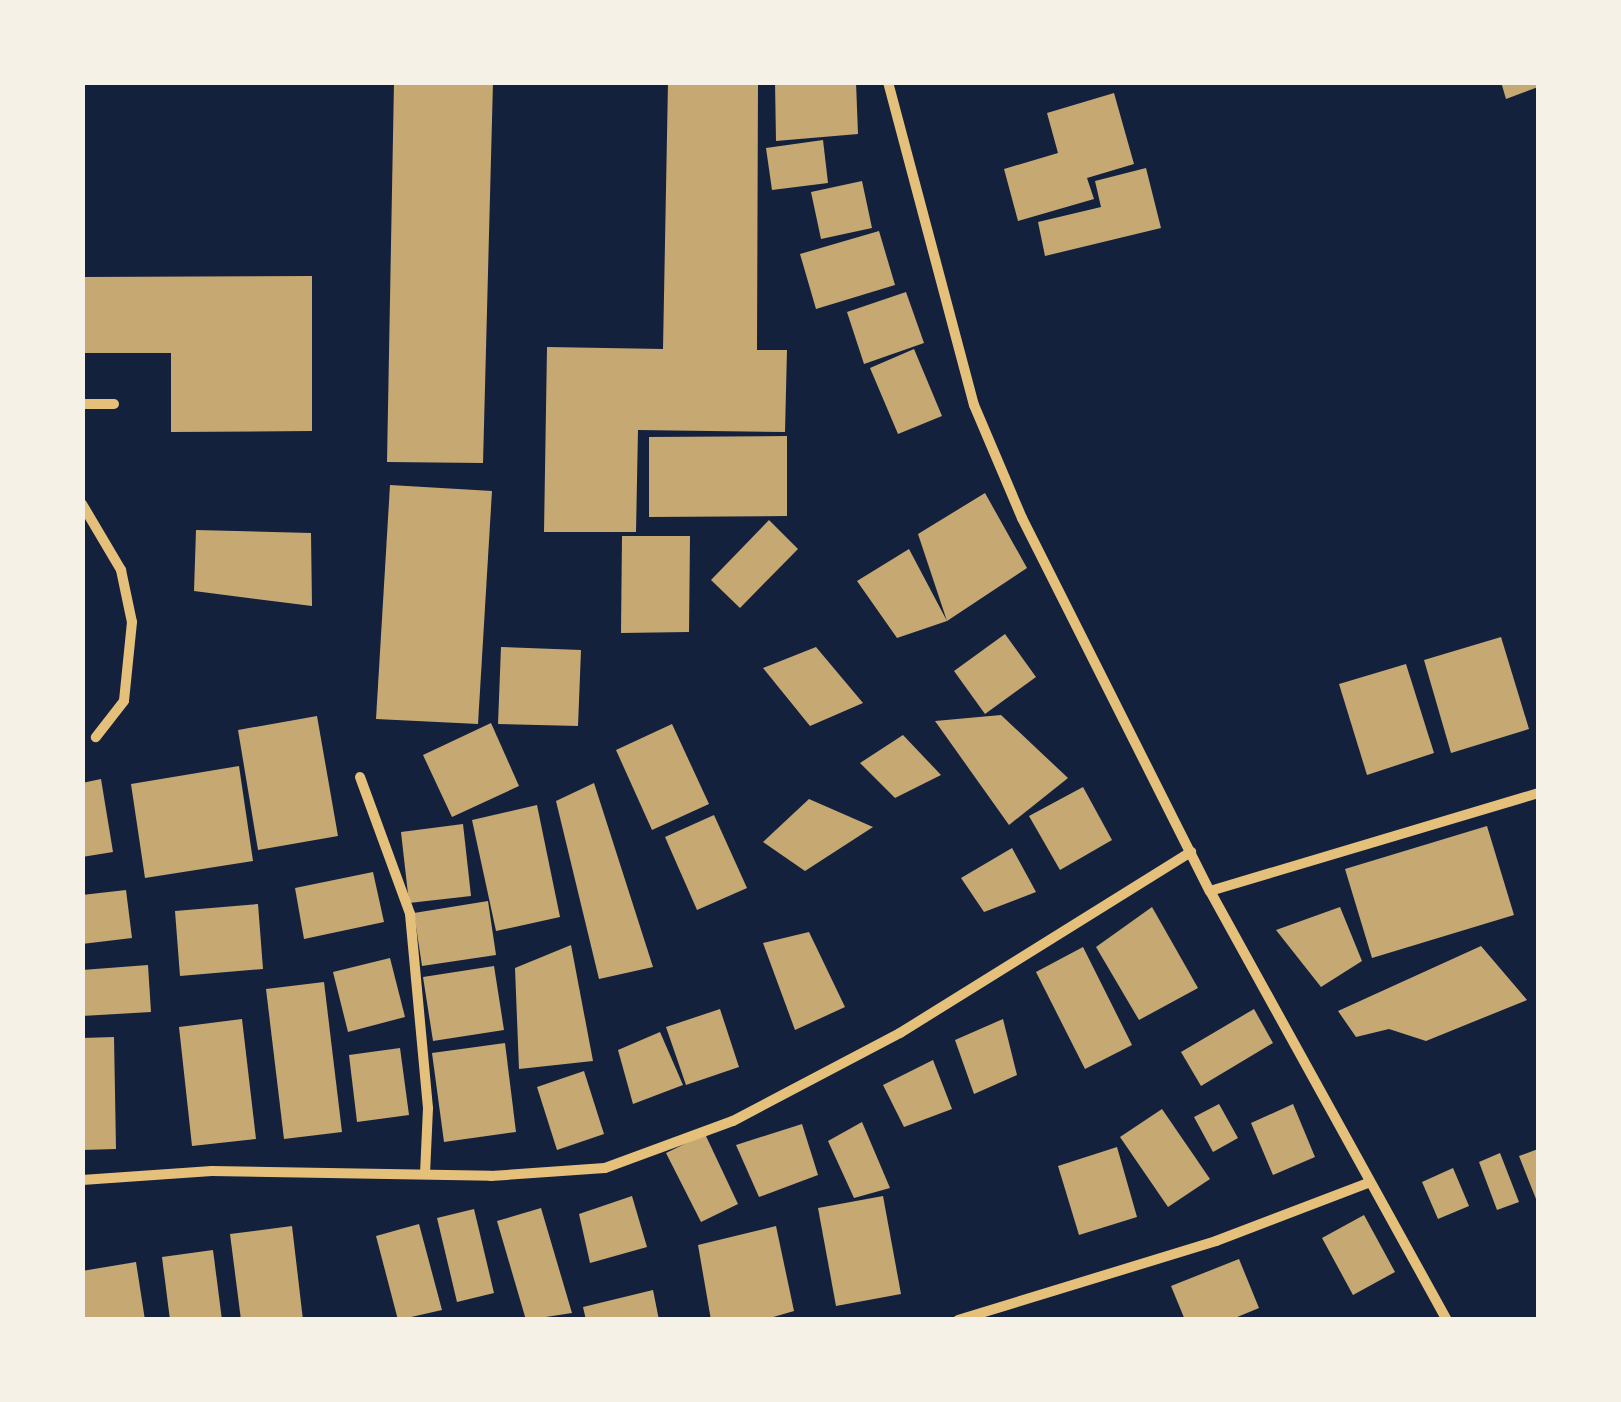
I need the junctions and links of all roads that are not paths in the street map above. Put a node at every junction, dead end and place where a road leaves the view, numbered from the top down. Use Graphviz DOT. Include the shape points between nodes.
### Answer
graph roads {
  1 [pos="888,82"];
  2 [pos="82,404"];
  3 [pos="114,404"];
  4 [pos="82,504"];
  5 [pos="96,737"];
  6 [pos="360,777"];
  7 [pos="1538,793"];
  8 [pos="1190,852"];
  9 [pos="1210,891"];
  10 [pos="425,1173"];
  11 [pos="82,1180"];
  12 [pos="1368,1183"];
  13 [pos="958,1320"];
  14 [pos="1447,1320"];
  1 -- 8 [label="street" via="974,405 1022,518"];
  2 -- 3 [label="street"];
  4 -- 5 [label="street" via="121,570 132,622 124,700"];
  6 -- 10 [label="street" via="410,914 428,1108"];
  7 -- 9 [label="street"];
  8 -- 9 [label="street"];
  8 -- 10 [label="street" via="900,1033 733,1121 605,1168"];
  9 -- 12 [label="street"];
  10 -- 11 [label="street" via="212,1171"];
  12 -- 13 [label="street" via="1216,1241"];
  12 -- 14 [label="street"];
}
